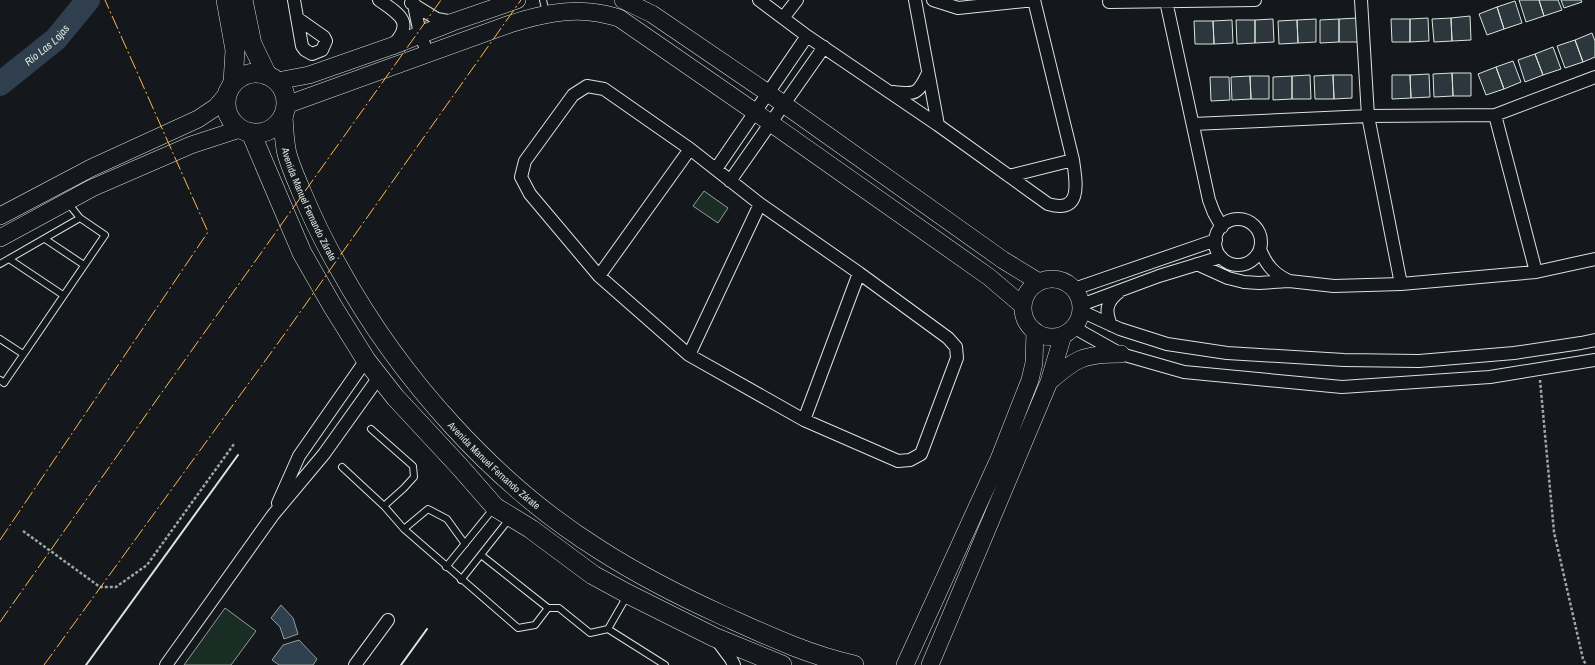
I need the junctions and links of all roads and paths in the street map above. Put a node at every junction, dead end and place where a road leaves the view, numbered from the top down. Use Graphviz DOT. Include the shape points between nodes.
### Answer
graph roads {
  1 [pos="226,0"];
  2 [pos="243,0"];
  3 [pos="294,0"];
  4 [pos="379,0"];
  5 [pos="517,0"];
  6 [pos="623,0"];
  7 [pos="759,0"];
  8 [pos="797,0"];
  9 [pos="915,0"];
  10 [pos="933,0"];
  11 [pos="1255,0"];
  12 [pos="1361,0"];
  13 [pos="1166,1"];
  14 [pos="411,2"];
  15 [pos="1109,2"];
  16 [pos="545,7"];
  17 [pos="297,18"];
  18 [pos="783,18"];
  19 [pos="452,22"];
  20 [pos="420,34"];
  21 [pos="807,36"];
  22 [pos="392,46"];
  23 [pos="824,47"];
  24 [pos="428,54"];
  25 [pos="928,73"];
  26 [pos="1595,77"];
  27 [pos="272,78"];
  28 [pos="230,89"];
  29 [pos="889,91"];
  30 [pos="768,93"];
  31 [pos="784,104"];
  32 [pos="285,111"];
  33 [pos="755,112"];
  34 [pos="1495,115"];
  35 [pos="1368,116"];
  36 [pos="771,123"];
  37 [pos="938,124"];
  38 [pos="1193,124"];
  39 [pos="246,131"];
  40 [pos="690,149"];
  41 [pos="1073,160"];
  42 [pos="716,170"];
  43 [pos="1009,176"];
  44 [pos="730,180"];
  45 [pos="67,202"];
  46 [pos="760,204"];
  47 [pos="0,216"];
  48 [pos="80,218"];
  49 [pos="1222,226"];
  50 [pos="0,238"];
  51 [pos="45,239"];
  52 [pos="1216,240"];
  53 [pos="1260,249"];
  54 [pos="9,259"];
  55 [pos="1595,259"];
  56 [pos="1226,260"];
  57 [pos="0,264"];
  58 [pos="1197,264"];
  59 [pos="84,265"];
  60 [pos="1137,267"];
  61 [pos="1536,272"];
  62 [pos="859,273"];
  63 [pos="600,276"];
  64 [pos="1289,281"];
  65 [pos="1039,282"];
  66 [pos="1142,282"];
  67 [pos="1244,282"];
  68 [pos="1401,284"];
  69 [pos="1074,289"];
  70 [pos="1120,291"];
  71 [pos="63,295"];
  72 [pos="1023,306"];
  73 [pos="1081,308"];
  74 [pos="1112,325"];
  75 [pos="1034,331"];
  76 [pos="1068,331"];
  77 [pos="0,339"];
  78 [pos="1595,340"];
  79 [pos="23,354"];
  80 [pos="1121,354"];
  81 [pos="689,355"];
  82 [pos="366,360"];
  83 [pos="1595,360"];
  84 [pos="1540,370"];
  85 [pos="379,377"];
  86 [pos="0,380"];
  87 [pos="1048,382"];
  88 [pos="804,420"];
  89 [pos="371,429"];
  90 [pos="234,444"];
  91 [pos="342,467"];
  92 [pos="384,506"];
  93 [pos="495,507"];
  94 [pos="273,515"];
  95 [pos="511,517"];
  96 [pos="404,529"];
  97 [pos="23,531"];
  98 [pos="465,544"];
  99 [pos="481,555"];
  100 [pos="446,567"];
  101 [pos="461,580"];
  102 [pos="628,594"];
  103 [pos="548,608"];
  104 [pos="388,620"];
  105 [pos="608,629"];
  106 [pos="714,637"];
  107 [pos="166,665"];
  108 [pos="355,665"];
  109 [pos="665,665"];
  110 [pos="734,665"];
  111 [pos="782,665"];
  112 [pos="854,665"];
  113 [pos="905,665"];
  114 [pos="930,665"];
  115 [pos="1586,665"];
  1 -- 28 [label="main road" via="235,50"];
  2 -- 27 [label="main road" via="252,44"];
  3 -- 17 [label="street"];
  4 -- 22 [label="street" via="400,15 404,22 404,29"];
  5 -- 19 [label="street"];
  6 -- 30 [label="street" via="652,14"];
  7 -- 18 [label="street"];
  8 -- 18 [label="street"];
  9 -- 25 [label="street"];
  10 -- 41 [label="street" via="958,8 1034,0"];
  11 -- 13 [label="street"];
  12 -- 35 [label="street"];
  13 -- 15 [label="street"];
  13 -- 38 [label="street"];
  14 -- 19 [label="street" via="437,19"];
  14 -- 20 [label="street"];
  16 -- 24 [label="street" via="510,24"];
  16 -- 33 [label="street" via="619,18"];
  18 -- 21 [label="street"];
  19 -- 20 [label="street"];
  20 -- 22 [label="street"];
  20 -- 24 [label="street"];
  21 -- 23 [label="street"];
  21 -- 30 [label="street"];
  22 -- 27 [label="street" via="309,75"];
  23 -- 29 [label="street"];
  23 -- 31 [label="street"];
  24 -- 32 [label="street"];
  25 -- 29 [label="street" via="921,87 911,94"];
  25 -- 37 [label="street"];
  26 -- 34 [label="street"];
  27 -- 28 [label="main road" via="258,73 249,74 240,77"];
  27 -- 32 [label="main road" via="286,96"];
  28 -- 39 [label="main road" via="225,104 227,114 232,123"];
  28 -- 47 [label="street" via="216,107 198,119 91,168"];
  29 -- 37 [label="street"];
  30 -- 31 [label="street"];
  30 -- 33 [label="street"];
  31 -- 36 [label="street"];
  31 -- 65 [label="street" via="1003,260"];
  32 -- 39 [label="main road" via="270,130 261,133"];
  32 -- 112 [label="main road, Avenida Manuel Fernando Zárate" via="287,154 297,183 353,295 389,350 426,396 479,454 551,516 599,550 675,593 800,649"];
  33 -- 36 [label="street"];
  33 -- 42 [label="street"];
  34 -- 35 [label="street"];
  34 -- 61 [label="street"];
  35 -- 38 [label="street"];
  35 -- 68 [label="street"];
  36 -- 44 [label="street"];
  36 -- 72 [label="street" via="989,276"];
  37 -- 43 [label="street"];
  38 -- 49 [label="street" via="1209,200"];
  39 -- 45 [label="street" via="191,145 92,188"];
  39 -- 82 [label="main road" via="302,253"];
  40 -- 42 [label="street"];
  40 -- 63 [label="street"];
  40 -- 63 [label="street" via="604,89 587,86 573,95 525,161 521,177 530,194"];
  41 -- 43 [label="street"];
  41 -- 43 [label="street" via="1077,187 1068,205 1058,207 1048,204"];
  42 -- 44 [label="street"];
  44 -- 46 [label="street"];
  45 -- 48 [label="lane"];
  45 -- 50 [label="street"];
  46 -- 62 [label="street"];
  46 -- 81 [label="street"];
  48 -- 51 [label="lane"];
  48 -- 59 [label="lane" via="104,235"];
  49 -- 52 [label="street"];
  49 -- 53 [label="street" via="1233,220 1246,220 1260,235"];
  51 -- 54 [label="lane"];
  51 -- 59 [label="lane"];
  52 -- 56 [label="street" via="1218,252"];
  52 -- 60 [label="street"];
  53 -- 56 [label="street" via="1252,260 1245,264"];
  53 -- 64 [label="street" via="1270,269"];
  54 -- 57 [label="lane"];
  54 -- 71 [label="lane"];
  55 -- 61 [label="street"];
  56 -- 58 [label="street"];
  56 -- 67 [label="street"];
  58 -- 66 [label="street"];
  58 -- 67 [label="street"];
  59 -- 71 [label="lane"];
  60 -- 66 [label="street"];
  60 -- 69 [label="street"];
  61 -- 68 [label="street"];
  62 -- 88 [label="street"];
  62 -- 88 [label="street" via="948,338 956,347 957,358 921,454 910,460 898,461"];
  63 -- 81 [label="street"];
  64 -- 67 [label="street"];
  64 -- 68 [label="street" via="1334,286"];
  65 -- 69 [label="street" via="1058,279"];
  65 -- 72 [label="street" via="1025,296"];
  66 -- 70 [label="street"];
  69 -- 73 [label="street" via="1080,299"];
  70 -- 73 [label="street"];
  70 -- 74 [label="street" via="1112,297 1108,306 1107,316"];
  71 -- 79 [label="lane"];
  72 -- 75 [label="street" via="1024,315"];
  73 -- 74 [label="street"];
  73 -- 76 [label="street" via="1078,320"];
  74 -- 78 [label="street" via="1167,344 1227,353 1344,360 1419,361 1514,353"];
  75 -- 76 [label="street" via="1053,337"];
  75 -- 113 [label="street" via="1034,363 1030,380 999,459"];
  76 -- 80 [label="street"];
  76 -- 87 [label="street"];
  77 -- 79 [label="lane"];
  79 -- 86 [label="lane" via="4,383"];
  80 -- 84 [label="street" via="1184,372 1342,387 1490,377"];
  80 -- 87 [label="street" via="1098,354 1082,358"];
  81 -- 88 [label="street"];
  82 -- 85 [label="main road"];
  82 -- 94 [label="street" via="299,456"];
  83 -- 84 [label="street"];
  84 -- 115 [label="path" via="1554,532"];
  85 -- 93 [label="main road"];
  85 -- 94 [label="street" via="324,454"];
  87 -- 114 [label="street"];
  89 -- 92 [label="lane" via="413,466 414,477"];
  90 -- 97 [label="path" via="147,565 116,587 100,587"];
  91 -- 92 [label="lane"];
  92 -- 96 [label="lane"];
  93 -- 95 [label="main road"];
  93 -- 98 [label="lane"];
  94 -- 107 [label="street"];
  95 -- 99 [label="lane"];
  95 -- 102 [label="main road" via="593,575"];
  96 -- 98 [label="lane" via="428,509 447,519"];
  96 -- 100 [label="lane"];
  98 -- 100 [label="lane"];
  99 -- 101 [label="lane"];
  99 -- 103 [label="lane"];
  100 -- 101 [label="lane"];
  101 -- 103 [label="lane" via="518,628 534,625"];
  102 -- 105 [label="lane"];
  102 -- 106 [label="main road"];
  103 -- 105 [label="lane" via="559,608 590,632"];
  104 -- 108 [label="street"];
  105 -- 109 [label="lane"];
  106 -- 110 [label="street"];
  106 -- 111 [label="main road"];
}
